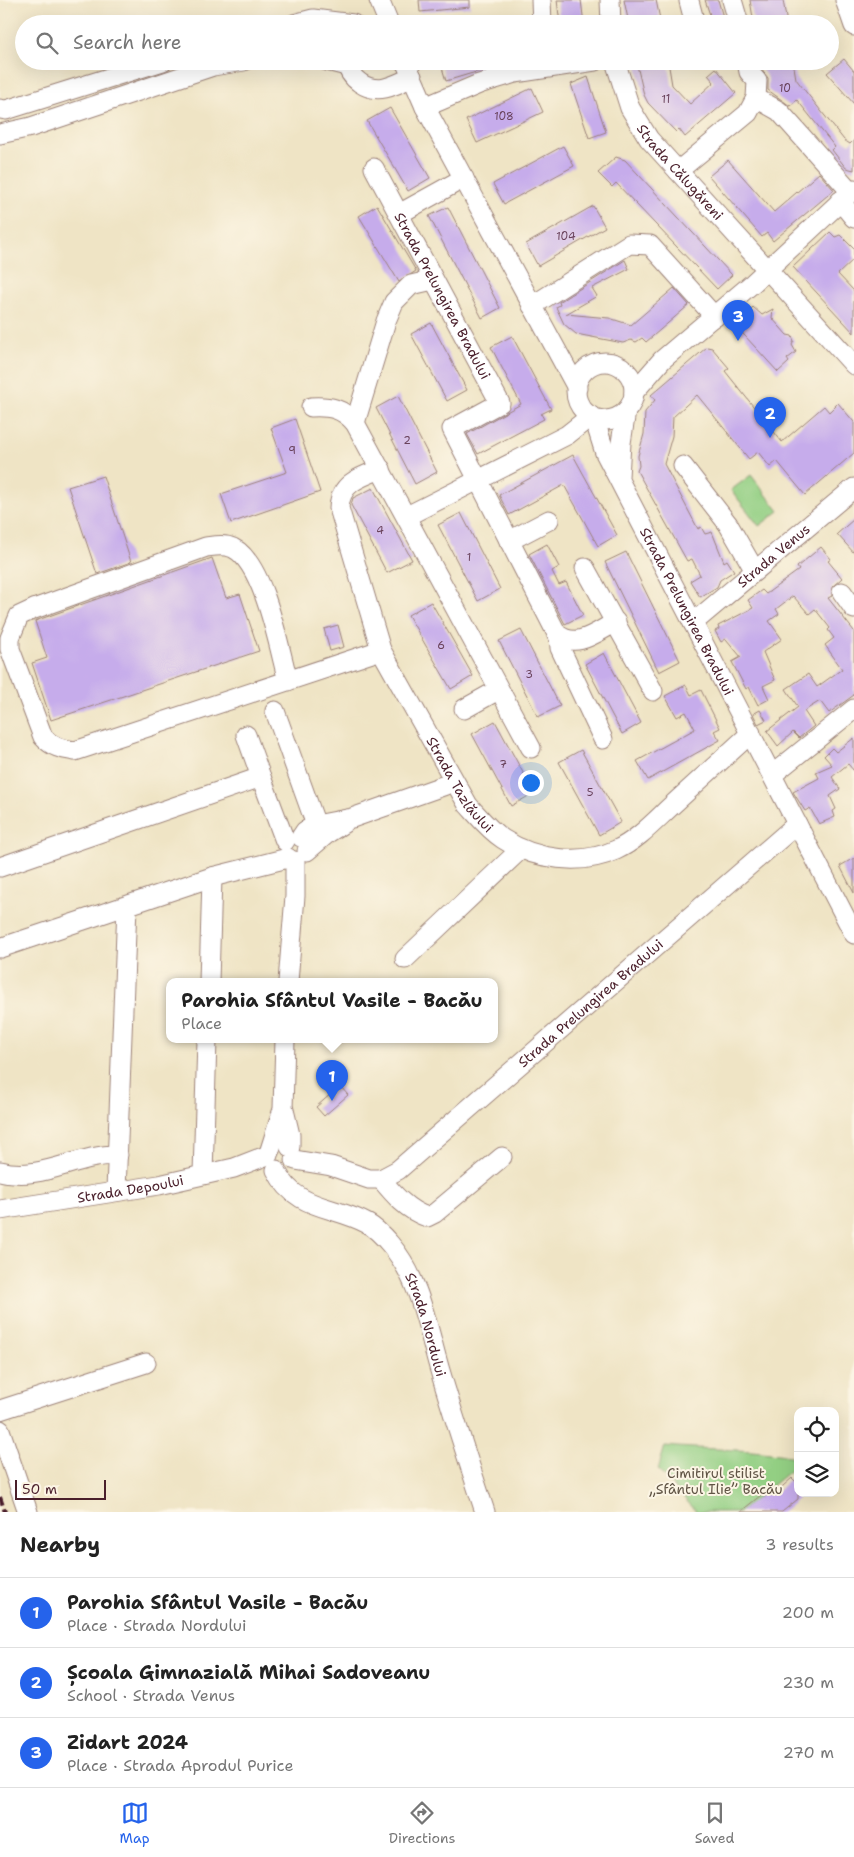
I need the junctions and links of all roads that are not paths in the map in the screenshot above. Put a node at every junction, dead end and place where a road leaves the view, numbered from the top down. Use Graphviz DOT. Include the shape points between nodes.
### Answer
graph roads {
  1 [pos="379,0"];
  2 [pos="541,0"];
  3 [pos="610,0"];
  4 [pos="732,0"];
  5 [pos="844,0"];
  6 [pos="690,1"];
  7 [pos="381,15"];
  8 [pos="542,15"];
  9 [pos="611,15"];
  10 [pos="693,15"];
  11 [pos="736,15"];
  12 [pos="854,26"];
  13 [pos="134,70"];
  14 [pos="201,70"];
  15 [pos="351,70"];
  16 [pos="408,70"];
  17 [pos="409,70"];
  18 [pos="522,70"];
  19 [pos="617,70"];
  20 [pos="749,70"];
  21 [pos="756,98"];
  22 [pos="425,107"];
  23 [pos="0,109"];
  24 [pos="0,134"];
  25 [pos="374,168"];
  26 [pos="678,171"];
  27 [pos="464,178"];
  28 [pos="848,194"];
  29 [pos="399,214"];
  30 [pos="854,218"];
  31 [pos="768,271"];
  32 [pos="433,280"];
  33 [pos="532,306"];
  34 [pos="715,317"];
  35 [pos="559,352"];
  36 [pos="662,360"];
  37 [pos="598,363"];
  38 [pos="618,365"];
  39 [pos="854,365"];
  40 [pos="634,392"];
  41 [pos="577,394"];
  42 [pos="311,408"];
  43 [pos="626,411"];
  44 [pos="592,417"];
  45 [pos="352,419"];
  46 [pos="558,439"];
  47 [pos="683,466"];
  48 [pos="381,469"];
  49 [pos="619,479"];
  50 [pos="477,481"];
  51 [pos="854,488"];
  52 [pos="407,516"];
  53 [pos="549,520"];
  54 [pos="509,541"];
  55 [pos="585,568"];
  56 [pos="755,571"];
  57 [pos="842,592"];
  58 [pos="854,609"];
  59 [pos="616,622"];
  60 [pos="693,623"];
  61 [pos="559,636"];
  62 [pos="381,650"];
  63 [pos="288,681"];
  64 [pos="498,690"];
  65 [pos="653,691"];
  66 [pos="854,708"];
  67 [pos="464,709"];
  68 [pos="275,712"];
  69 [pos="751,733"];
  70 [pos="246,735"];
  71 [pos="603,739"];
  72 [pos="531,748"];
  73 [pos="772,775"];
  74 [pos="261,777"];
  75 [pos="454,782"];
  76 [pos="352,818"];
  77 [pos="797,824"];
  78 [pos="316,825"];
  79 [pos="293,848"];
  80 [pos="521,848"];
  81 [pos="0,867"];
  82 [pos="212,877"];
  83 [pos="128,906"];
  84 [pos="852,927"];
  85 [pos="0,948"];
  86 [pos="405,959"];
  87 [pos="209,978"];
  88 [pos="288,978"];
  89 [pos="207,1043"];
  90 [pos="285,1043"];
  91 [pos="118,1155"];
  92 [pos="502,1156"];
  93 [pos="280,1160"];
  94 [pos="0,1171"];
  95 [pos="203,1174"];
  96 [pos="380,1179"];
  97 [pos="116,1191"];
  98 [pos="0,1202"];
  99 [pos="28,1205"];
  100 [pos="0,1210"];
  101 [pos="146,1363"];
  102 [pos="0,1410"];
  103 [pos="0,1430"];
  104 [pos="28,1512"];
  105 [pos="485,1512"];
  1 -- 7 [label="street"];
  2 -- 8 [label="street"];
  3 -- 9 [label="street"];
  4 -- 11 [label="street"];
  5 -- 12 [label="street"];
  6 -- 10 [label="street"];
  13 -- 23 [label="street" via="6,110"];
  14 -- 24 [label="street" via="31,128"];
  15 -- 16 [label="street" via="358,82 376,89 386,88"];
  17 -- 22 [label="street"];
  18 -- 22 [label="street"];
  19 -- 26 [label="street, Strada Călugăreni" via="636,121"];
  20 -- 21 [label="street" via="757,81"];
  21 -- 26 [label="street" via="748,113"];
  21 -- 28 [label="street" via="779,110"];
  22 -- 27 [label="street"];
  25 -- 29 [label="street, Strada Prelungirea Bradului"];
  26 -- 31 [label="street, Strada Călugăreni"];
  27 -- 29 [label="street"];
  27 -- 33 [label="street"];
  28 -- 30 [label="street"];
  28 -- 31 [label="street"];
  29 -- 32 [label="street, Strada Prelungirea Bradului"];
  31 -- 34 [label="street"];
  31 -- 39 [label="street, Strada Călugăreni"];
  32 -- 45 [label="street" via="412,285 394,302"];
  32 -- 50 [label="street, Strada Prelungirea Bradului" via="500,403 452,429"];
  33 -- 34 [label="street" via="629,244 650,245"];
  33 -- 35 [label="street"];
  34 -- 36 [label="street"];
  35 -- 37 [label="street"];
  35 -- 41 [label="street"];
  36 -- 38 [label="street"];
  36 -- 40 [label="street"];
  37 -- 38 [label="street"];
  37 -- 41 [label="street" via="584,372"];
  38 -- 40 [label="street" via="630,376"];
  40 -- 43 [label="street"];
  41 -- 44 [label="street" via="581,406"];
  41 -- 46 [label="street" via="573,418"];
  42 -- 45 [label="street" via="329,406"];
  43 -- 44 [label="street" via="611,419"];
  43 -- 49 [label="street, Strada Prelungirea Bradului" via="620,443"];
  44 -- 46 [label="street"];
  44 -- 49 [label="street, Strada Prelungirea Bradului"];
  45 -- 48 [label="street"];
  46 -- 50 [label="street"];
  47 -- 56 [label="street" via="728,524"];
  48 -- 52 [label="street"];
  48 -- 62 [label="street, Strada Tazlăului" via="358,478 344,489 339,508"];
  49 -- 60 [label="street, Strada Prelungirea Bradului"];
  50 -- 52 [label="street"];
  50 -- 54 [label="street, Strada Prelungirea Bradului"];
  51 -- 56 [label="street, Strada Venus"];
  52 -- 64 [label="street"];
  53 -- 54 [label="street"];
  54 -- 61 [label="street, Strada Prelungirea Bradului"];
  55 -- 59 [label="street"];
  56 -- 60 [label="street, Strada Venus"];
  57 -- 58 [label="street"];
  59 -- 61 [label="street" via="574,642"];
  59 -- 65 [label="street"];
  60 -- 69 [label="street, Strada Prelungirea Bradului"];
  61 -- 71 [label="street, Strada Prelungirea Bradului" via="560,648"];
  62 -- 63 [label="street"];
  62 -- 75 [label="street, Strada Tazlăului"];
  63 -- 63 [label="street" via="75,751 60,749 43,737 10,650 10,638 19,616 34,608 206,547 222,545 232,548 252,565"];
  64 -- 67 [label="street"];
  64 -- 72 [label="street"];
  66 -- 73 [label="street"];
  68 -- 78 [label="street"];
  69 -- 73 [label="street, Strada Prelungirea Bradului"];
  69 -- 80 [label="street, Strada Tazlăului" via="640,835 616,850 582,860 556,859"];
  70 -- 74 [label="street"];
  73 -- 77 [label="street, Strada Prelungirea Bradului"];
  74 -- 79 [label="street"];
  74 -- 81 [label="street"];
  75 -- 76 [label="street"];
  75 -- 80 [label="street, Strada Tazlăului" via="468,805 487,826"];
  76 -- 78 [label="street"];
  76 -- 79 [label="street"];
  77 -- 84 [label="street, Strada Prelungirea Bradului"];
  77 -- 96 [label="street, Strada Prelungirea Bradului" via="398,1170"];
  78 -- 79 [label="street" via="305,831"];
  79 -- 82 [label="street" via="256,865"];
  79 -- 88 [label="street" via="295,896"];
  80 -- 86 [label="street"];
  82 -- 83 [label="street"];
  82 -- 87 [label="street"];
  83 -- 85 [label="street"];
  83 -- 91 [label="street"];
  89 -- 95 [label="street"];
  90 -- 93 [label="street" via="283,1109 290,1135"];
  91 -- 94 [label="street" via="103,1154 79,1159 45,1172 9,1174"];
  91 -- 97 [label="street"];
  92 -- 96 [label="street" via="426,1218 397,1199"];
  93 -- 95 [label="street, Strada Depoului"];
  93 -- 96 [label="street" via="332,1166 369,1179"];
  93 -- 105 [label="street, Strada Nordului" via="286,1185 297,1194 313,1206 369,1224 401,1257 418,1293"];
  95 -- 97 [label="street, Strada Depoului"];
  97 -- 99 [label="street, Strada Depoului"];
  98 -- 99 [label="street, Strada Depoului"];
  99 -- 100 [label="street, Strada Depoului"];
  101 -- 102 [label="street"];
  103 -- 104 [label="street"];
}
